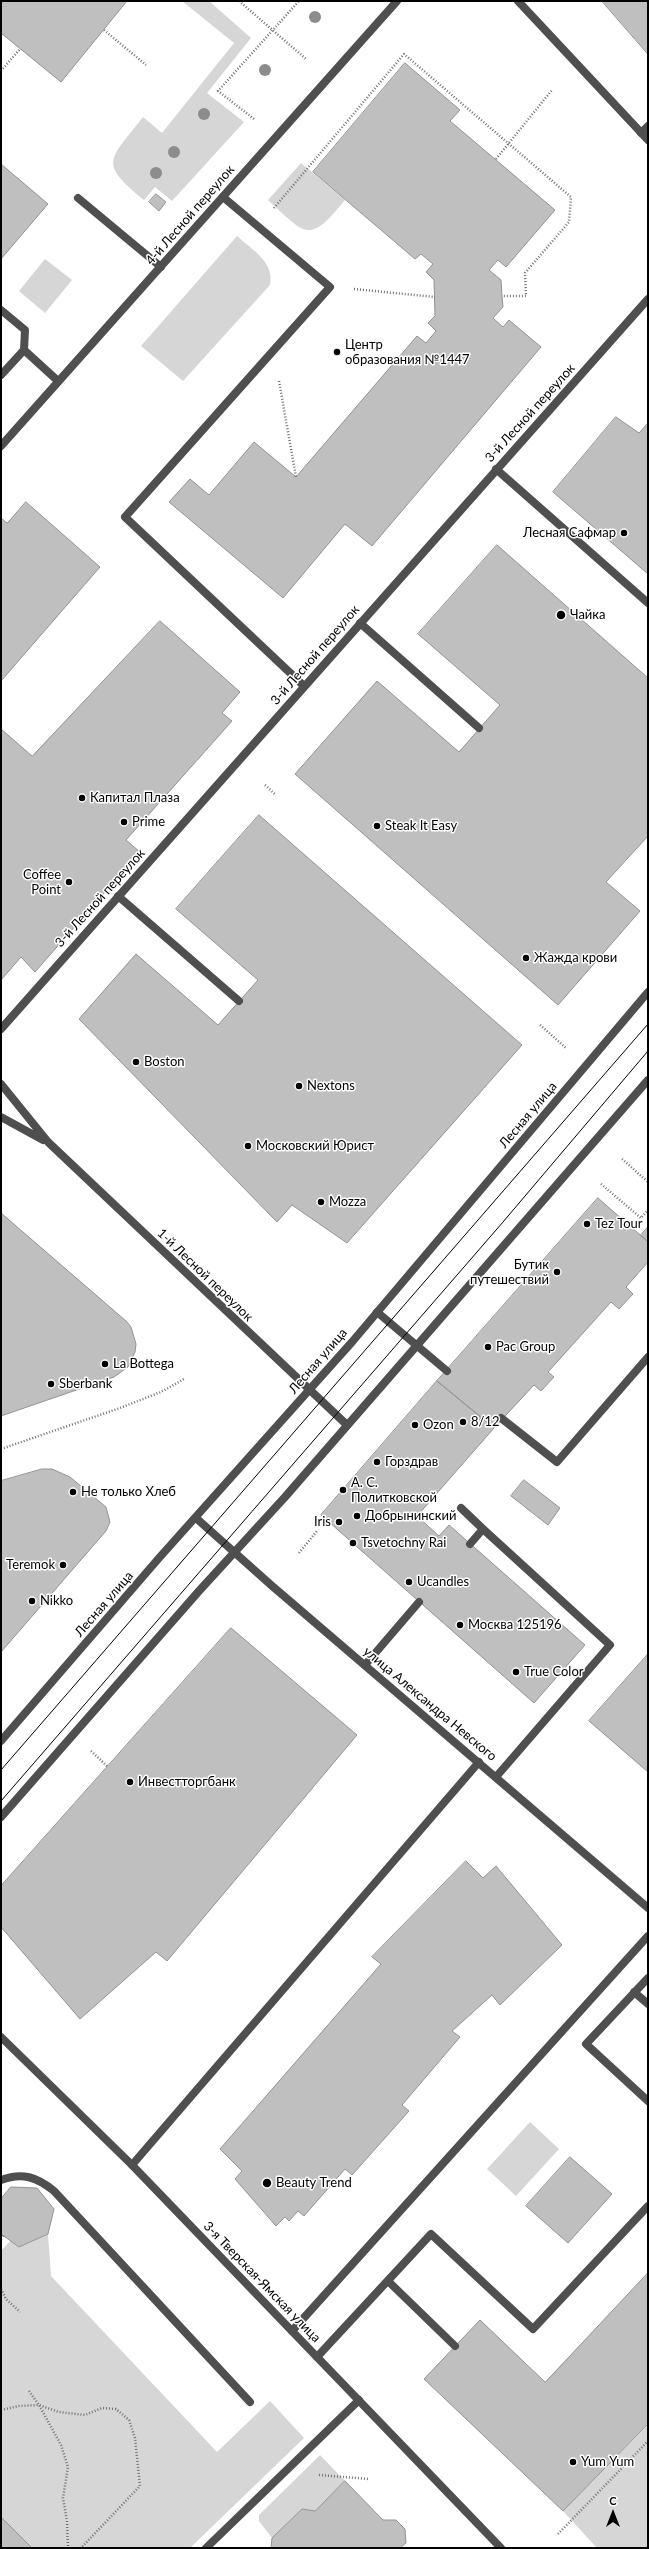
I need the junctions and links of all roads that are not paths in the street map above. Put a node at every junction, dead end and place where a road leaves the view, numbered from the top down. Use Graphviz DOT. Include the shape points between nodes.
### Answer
graph roads {
  1 [pos="397,1"];
  2 [pos="518,1"];
  3 [pos="648,126"];
  4 [pos="641,133"];
  5 [pos="648,140"];
  6 [pos="223,197"];
  7 [pos="78,198"];
  8 [pos="161,267"];
  9 [pos="648,299"];
  10 [pos="1,310"];
  11 [pos="24,350"];
  12 [pos="1,375"];
  13 [pos="58,381"];
  14 [pos="1,446"];
  15 [pos="496,469"];
  16 [pos="648,603"];
  17 [pos="360,624"];
  18 [pos="304,686"];
  19 [pos="479,728"];
  20 [pos="118,896"];
  21 [pos="648,992"];
  22 [pos="239,1001"];
  23 [pos="1,1029"];
  24 [pos="648,1080"];
  25 [pos="1,1084"];
  26 [pos="1,1117"];
  27 [pos="48,1142"];
  28 [pos="377,1312"];
  29 [pos="417,1346"];
  30 [pos="648,1357"];
  31 [pos="447,1371"];
  32 [pos="309,1390"];
  33 [pos="502,1418"];
  34 [pos="347,1425"];
  35 [pos="461,1508"];
  36 [pos="196,1518"];
  37 [pos="483,1529"];
  38 [pos="470,1544"];
  39 [pos="234,1552"];
  40 [pos="419,1602"];
  41 [pos="365,1665"];
  42 [pos="1,1741"];
  43 [pos="479,1762"];
  44 [pos="496,1777"];
  45 [pos="1,1817"];
  46 [pos="648,1908"];
  47 [pos="648,1936"];
  48 [pos="648,1978"];
  49 [pos="634,1992"];
  50 [pos="648,2004"];
  51 [pos="1,2037"];
  52 [pos="648,2101"];
  53 [pos="132,2165"];
  54 [pos="1,2180"];
  55 [pos="648,2206"];
  56 [pos="388,2281"];
  57 [pos="292,2331"];
  58 [pos="455,2346"];
  59 [pos="317,2357"];
  60 [pos="359,2400"];
  61 [pos="250,2402"];
  62 [pos="206,2548"];
  63 [pos="501,2548"];
  1 -- 6 [label="street, 4-й Лесной переулок"];
  2 -- 4 [label="street"];
  3 -- 4 [label="street"];
  4 -- 5 [label="street"];
  6 -- 8 [label="street, 4-й Лесной переулок"];
  6 -- 18 [label="street" via="330,287 125,517"];
  7 -- 8 [label="street"];
  8 -- 13 [label="street, 4-й Лесной переулок"];
  9 -- 15 [label="street, 3-й Лесной переулок"];
  10 -- 11 [label="street" via="25,330"];
  11 -- 12 [label="street"];
  11 -- 13 [label="street"];
  13 -- 14 [label="street, 4-й Лесной переулок"];
  15 -- 16 [label="street"];
  15 -- 17 [label="street, 3-й Лесной переулок"];
  17 -- 18 [label="street, 3-й Лесной переулок"];
  17 -- 19 [label="street"];
  18 -- 20 [label="street, 3-й Лесной переулок"];
  20 -- 22 [label="street"];
  20 -- 23 [label="street, 3-й Лесной переулок"];
  21 -- 28 [label="street, Лесная улица"];
  24 -- 29 [label="street"];
  25 -- 27 [label="street, 1-й Лесной переулок"];
  26 -- 27 [label="street, 1-й Лесной переулок"];
  27 -- 32 [label="street, 1-й Лесной переулок"];
  28 -- 29 [label="street"];
  28 -- 32 [label="street, Лесная улица"];
  29 -- 31 [label="street"];
  29 -- 34 [label="street"];
  30 -- 33 [label="street" via="557,1462"];
  32 -- 34 [label="street, 1-й Лесной переулок"];
  32 -- 36 [label="street, Лесная улица"];
  34 -- 39 [label="street"];
  35 -- 37 [label="street"];
  36 -- 39 [label="street, улица Александра Невского"];
  36 -- 42 [label="street, Лесная улица"];
  37 -- 38 [label="street"];
  37 -- 44 [label="street" via="610,1645"];
  39 -- 41 [label="street, улица Александра Невского"];
  39 -- 45 [label="street"];
  40 -- 41 [label="street"];
  41 -- 43 [label="street, улица Александра Невского"];
  43 -- 44 [label="street, улица Александра Невского"];
  43 -- 53 [label="street"];
  44 -- 46 [label="street, улица Александра Невского"];
  47 -- 57 [label="street"];
  48 -- 49 [label="street"];
  49 -- 50 [label="street"];
  49 -- 52 [label="street" via="586,2044"];
  51 -- 53 [label="street, 3-я Тверская-Ямская улица"];
  53 -- 57 [label="street, 3-я Тверская-Ямская улица"];
  54 -- 61 [label="street" via="13,2176 28,2176 42,2181 54,2190"];
  55 -- 56 [label="street" via="533,2329 431,2234"];
  56 -- 58 [label="street"];
  56 -- 59 [label="street"];
  57 -- 59 [label="street, 3-я Тверская-Ямская улица"];
  59 -- 60 [label="street, 3-я Тверская-Ямская улица"];
  60 -- 62 [label="street"];
  60 -- 63 [label="street, 3-я Тверская-Ямская улица"];
}
